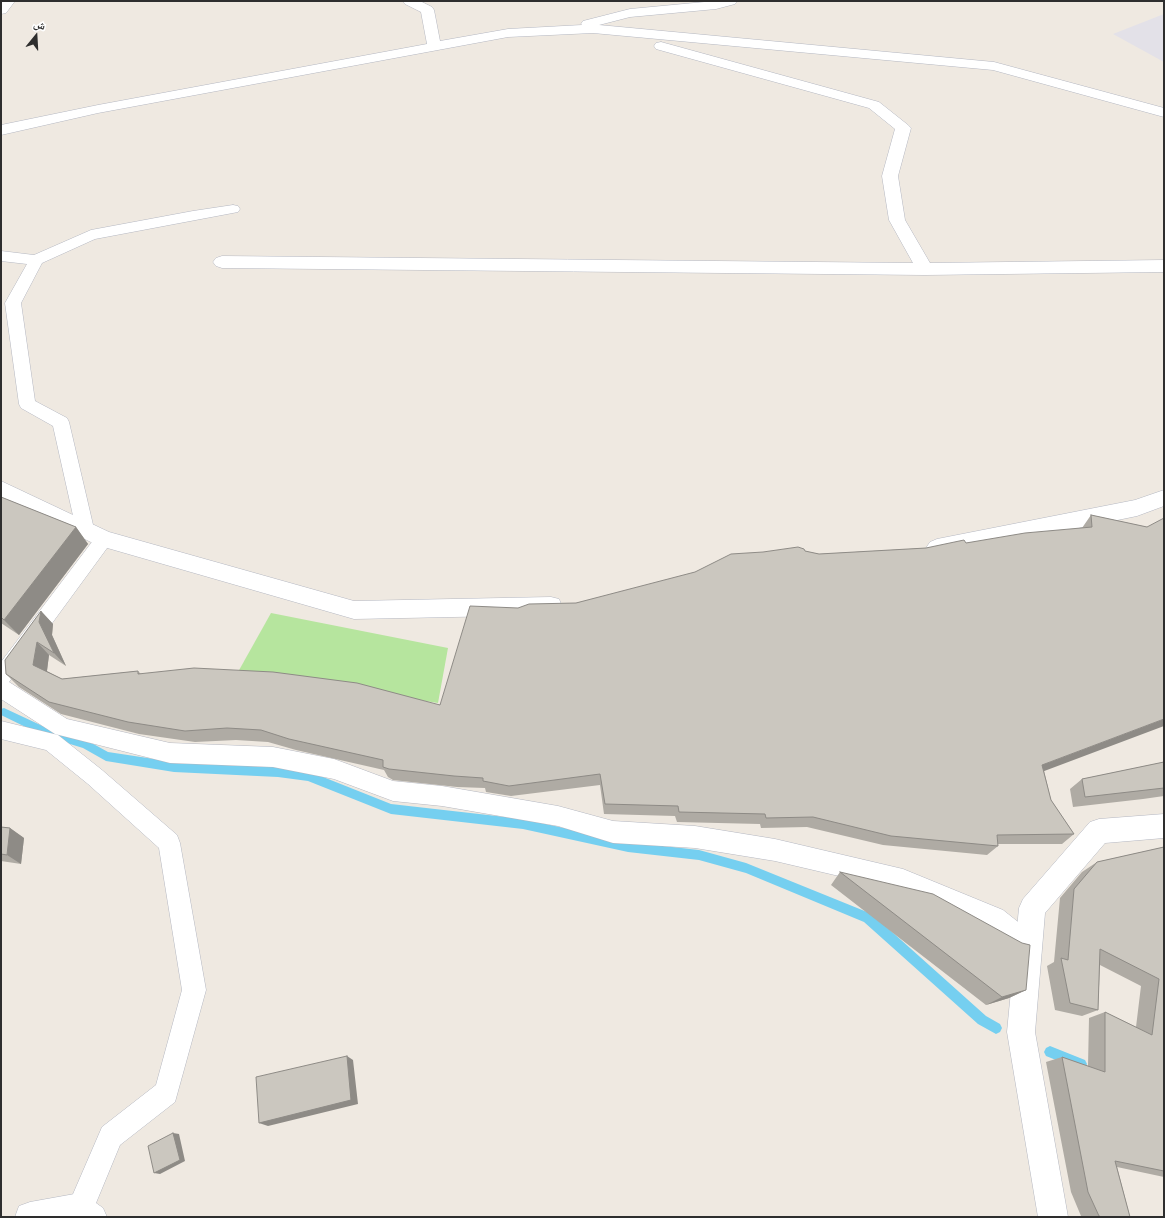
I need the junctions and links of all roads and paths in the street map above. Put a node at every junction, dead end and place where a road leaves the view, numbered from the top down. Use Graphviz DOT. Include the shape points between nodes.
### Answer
graph roads {
  1 [pos="8,1"];
  2 [pos="410,1"];
  3 [pos="730,1"];
  4 [pos="1,10"];
  5 [pos="592,29"];
  6 [pos="565,30"];
  7 [pos="434,46"];
  8 [pos="1164,113"];
  9 [pos="1,130"];
  10 [pos="233,209"];
  11 [pos="1,256"];
  12 [pos="36,260"];
  13 [pos="222,262"];
  14 [pos="1164,266"];
  15 [pos="925,269"];
  16 [pos="1,489"];
  17 [pos="1164,498"];
  18 [pos="84,529"];
  19 [pos="104,539"];
  20 [pos="919,552"];
  21 [pos="568,606"];
  22 [pos="1,677"];
  23 [pos="1,688"];
  24 [pos="1,730"];
  25 [pos="1164,826"];
  26 [pos="1029,945"];
  27 [pos="87,1212"];
  28 [pos="30,1217"];
  29 [pos="1053,1217"];
  1 -- 4 [label="street"];
  2 -- 7 [label="street" via="427,10"];
  3 -- 6 [label="street" via="716,5 630,13"];
  5 -- 6 [label="street"];
  5 -- 8 [label="street" via="994,66"];
  5 -- 15 [label="street" via="874,105 903,128 890,176 897,220"];
  6 -- 7 [label="street" via="508,32"];
  7 -- 9 [label="street" via="98,109"];
  10 -- 12 [label="lane" via="91,235"];
  11 -- 12 [label="lane"];
  12 -- 18 [label="lane" via="13,303 27,404 61,422"];
  13 -- 15 [label="street"];
  14 -- 15 [label="street"];
  16 -- 18 [label="street"];
  17 -- 20 [label="street" via="1137,508"];
  18 -- 19 [label="street"];
  19 -- 21 [label="street" via="354,610"];
  19 -- 22 [label="lane"];
  23 -- 26 [label="lane" via="62,727 170,753 273,757 334,769 393,791 442,796 558,816 612,832 695,837 767,849 903,880 995,918"];
  24 -- 27 [label="lane" via="51,742 95,777 169,843 194,990 166,1093 111,1136"];
  25 -- 26 [label="street" via="1099,831 1032,908"];
  26 -- 29 [label="street" via="1022,1032"];
  27 -- 28 [label="street"];
}
